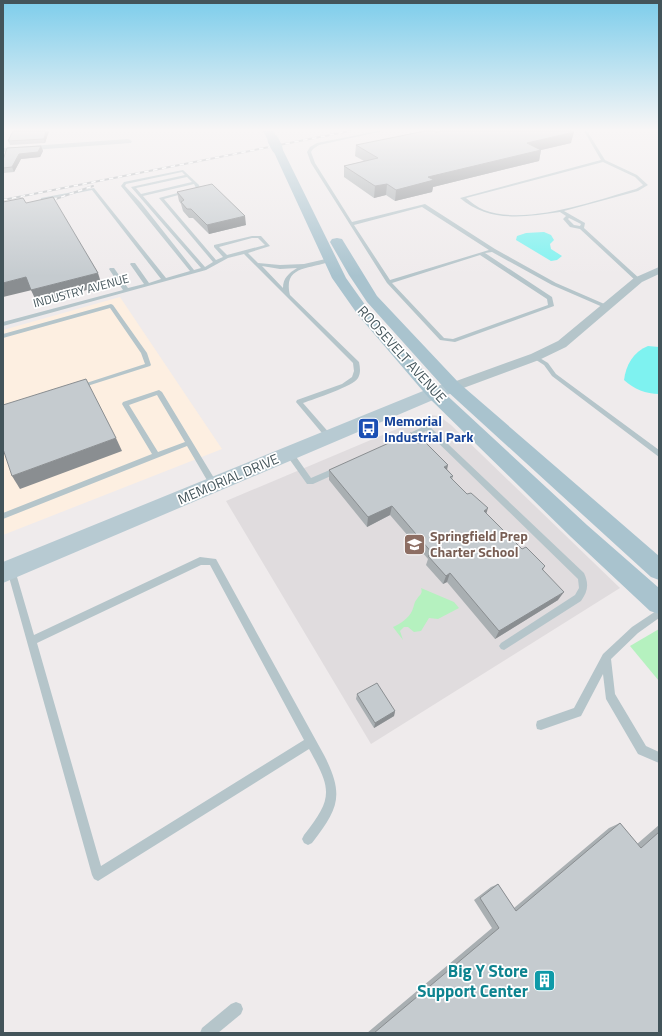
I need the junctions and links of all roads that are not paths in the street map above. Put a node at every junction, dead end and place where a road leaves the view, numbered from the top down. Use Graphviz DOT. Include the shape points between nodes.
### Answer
graph roads {
  1 [pos="139,179"];
  2 [pos="171,179"];
  3 [pos="191,179"];
  4 [pos="295,179"];
  5 [pos="300,179"];
  6 [pos="323,179"];
  7 [pos="532,179"];
  8 [pos="640,179"];
  9 [pos="195,183"];
  10 [pos="140,195"];
  11 [pos="35,201"];
  12 [pos="560,211"];
  13 [pos="568,217"];
  14 [pos="351,224"];
  15 [pos="582,228"];
  16 [pos="493,250"];
  17 [pos="245,252"];
  18 [pos="481,254"];
  19 [pos="226,257"];
  20 [pos="330,260"];
  21 [pos="216,263"];
  22 [pos="133,264"];
  23 [pos="256,264"];
  24 [pos="304,266"];
  25 [pos="112,269"];
  26 [pos="204,269"];
  27 [pos="659,270"];
  28 [pos="193,272"];
  29 [pos="164,279"];
  30 [pos="638,280"];
  31 [pos="388,282"];
  32 [pos="147,284"];
  33 [pos="126,290"];
  34 [pos="288,295"];
  35 [pos="607,307"];
  36 [pos="3,324"];
  37 [pos="3,336"];
  38 [pos="535,357"];
  39 [pos="72,389"];
  40 [pos="444,390"];
  41 [pos="329,436"];
  42 [pos="398,442"];
  43 [pos="189,443"];
  44 [pos="289,453"];
  45 [pos="659,454"];
  46 [pos="156,455"];
  47 [pos="343,467"];
  48 [pos="214,485"];
  49 [pos="3,516"];
  50 [pos="659,570"];
  51 [pos="7,571"];
  52 [pos="659,603"];
  53 [pos="659,613"];
  54 [pos="31,641"];
  55 [pos="504,646"];
  56 [pos="606,657"];
  57 [pos="541,725"];
  58 [pos="312,742"];
  59 [pos="659,758"];
  60 [pos="308,839"];
  61 [pos="236,1010"];
  62 [pos="207,1033"];
  1 -- 28 [label="lane" via="125,182 123,186"];
  2 -- 10 [label="lane" via="133,187"];
  3 -- 9 [label="lane"];
  4 -- 20 [label="main road, ROOSEVELT AVENUE"];
  5 -- 40 [label="main road, ROOSEVELT AVENUE" via="372,299"];
  6 -- 14 [label="lane"];
  7 -- 12 [label="lane" via="462,198 486,212 502,215"];
  8 -- 12 [label="lane" via="646,185 637,190"];
  9 -- 10 [label="lane"];
  9 -- 21 [label="lane" via="198,189 161,198"];
  10 -- 26 [label="lane"];
  11 -- 29 [label="lane" via="93,190"];
  12 -- 13 [label="lane"];
  13 -- 15 [label="lane" via="577,218 583,224"];
  13 -- 15 [label="lane" via="565,219 572,226"];
  14 -- 16 [label="lane" via="423,205"];
  14 -- 31 [label="lane"];
  15 -- 30 [label="lane"];
  16 -- 18 [label="lane"];
  16 -- 35 [label="lane" via="554,284"];
  17 -- 19 [label="lane, INDUSTRY AVENUE"];
  17 -- 19 [label="lane, INDUSTRY AVENUE" via="268,246 259,237 216,246"];
  17 -- 23 [label="lane"];
  18 -- 31 [label="lane"];
  18 -- 31 [label="lane" via="550,298 551,306 453,341 442,339"];
  19 -- 21 [label="lane, INDUSTRY AVENUE"];
  20 -- 24 [label="lane"];
  20 -- 40 [label="main road, ROOSEVELT AVENUE" via="339,278 363,312 417,375"];
  21 -- 26 [label="lane, INDUSTRY AVENUE"];
  22 -- 32 [label="lane"];
  23 -- 24 [label="lane"];
  23 -- 34 [label="lane"];
  24 -- 34 [label="lane" via="292,272 287,280 285,289"];
  25 -- 33 [label="lane"];
  26 -- 28 [label="lane, INDUSTRY AVENUE"];
  27 -- 30 [label="street"];
  28 -- 29 [label="lane, INDUSTRY AVENUE"];
  29 -- 32 [label="lane, INDUSTRY AVENUE"];
  30 -- 35 [label="street"];
  32 -- 33 [label="lane, INDUSTRY AVENUE"];
  33 -- 36 [label="lane, INDUSTRY AVENUE"];
  34 -- 41 [label="lane" via="356,362 355,378 344,385 299,402"];
  35 -- 38 [label="street" via="562,344"];
  37 -- 39 [label="lane" via="111,306 144,353 148,366"];
  38 -- 40 [label="street"];
  38 -- 45 [label="lane" via="546,364 554,375"];
  40 -- 41 [label="street, MEMORIAL DRIVE"];
  40 -- 50 [label="main road, ROOSEVELT AVENUE"];
  40 -- 52 [label="main road, ROOSEVELT AVENUE" via="579,531"];
  41 -- 44 [label="street, MEMORIAL DRIVE"];
  42 -- 55 [label="lane" via="427,428 580,576 584,583 584,589 578,598"];
  43 -- 46 [label="lane"];
  43 -- 46 [label="lane" via="159,392 124,404"];
  43 -- 48 [label="lane"];
  44 -- 47 [label="lane" via="310,482"];
  44 -- 48 [label="street, MEMORIAL DRIVE"];
  46 -- 49 [label="lane"];
  48 -- 51 [label="street, MEMORIAL DRIVE"];
  51 -- 54 [label="lane"];
  53 -- 56 [label="lane" via="635,630"];
  54 -- 58 [label="lane" via="200,561 213,562"];
  54 -- 58 [label="lane" via="98,875"];
  56 -- 57 [label="lane" via="577,712"];
  56 -- 59 [label="lane" via="610,695 642,750"];
  58 -- 60 [label="lane" via="327,772 332,790 327,813"];
  61 -- 62 [label="lane"];
}
